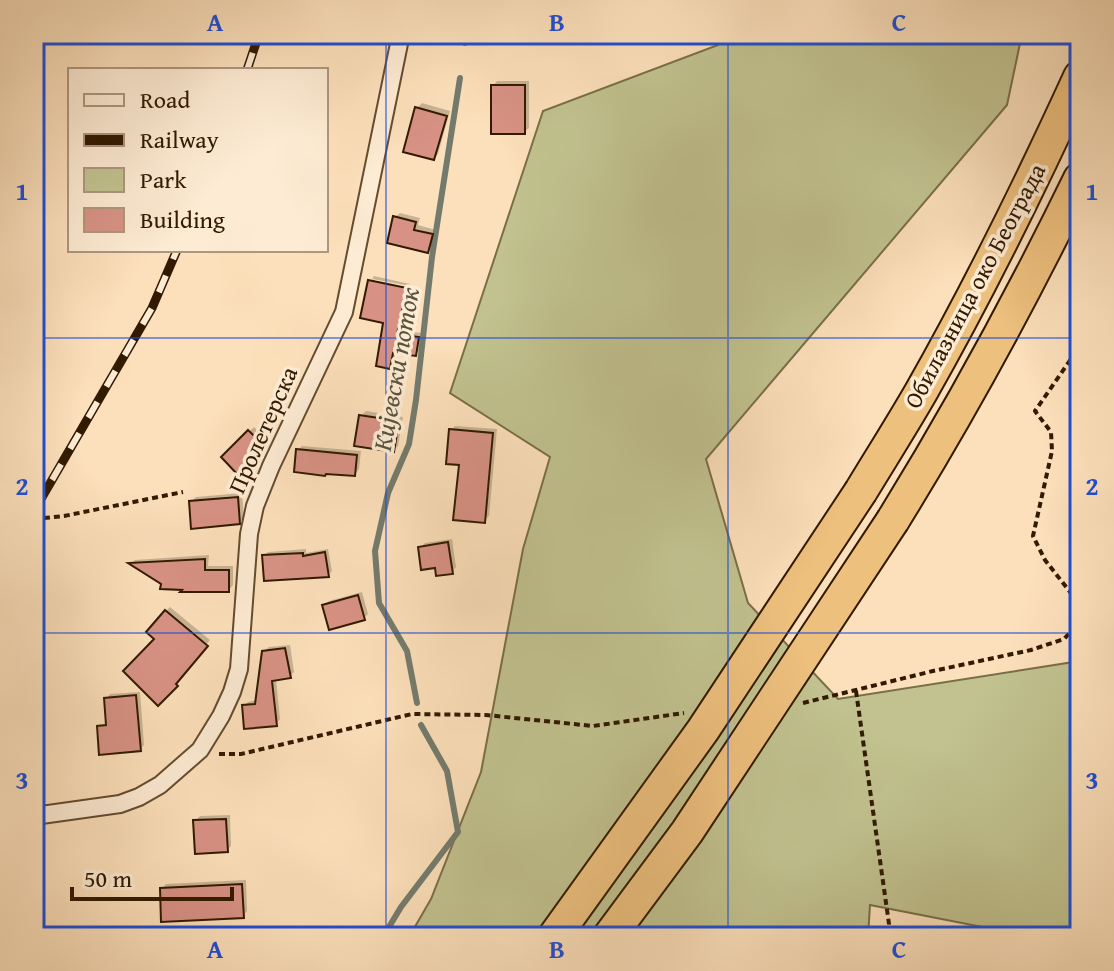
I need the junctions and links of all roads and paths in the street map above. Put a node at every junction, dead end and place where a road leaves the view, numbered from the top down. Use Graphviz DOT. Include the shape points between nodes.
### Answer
graph roads {
  1 [pos="401,34"];
  2 [pos="1080,77"];
  3 [pos="1080,179"];
  4 [pos="1080,346"];
  5 [pos="1035,411"];
  6 [pos="183,492"];
  7 [pos="34,519"];
  8 [pos="856,691"];
  9 [pos="34,816"];
  10 [pos="554,937"];
  11 [pos="609,937"];
  12 [pos="888,937"];
  1 -- 9 [label="street, Пролетерска" via="344,312 266,475 251,519 239,669 221,716 200,750 139,797"];
  2 -- 10 [label="highway, Обилазница око Београда, bridge" via="921,393 703,730"];
  3 -- 11 [label="highway, Обилазница око Београда, bridge" via="970,389 893,520 687,832"];
  4 -- 5 [label="path"];
  6 -- 7 [label="path"];
  8 -- 12 [label="path"];
}
